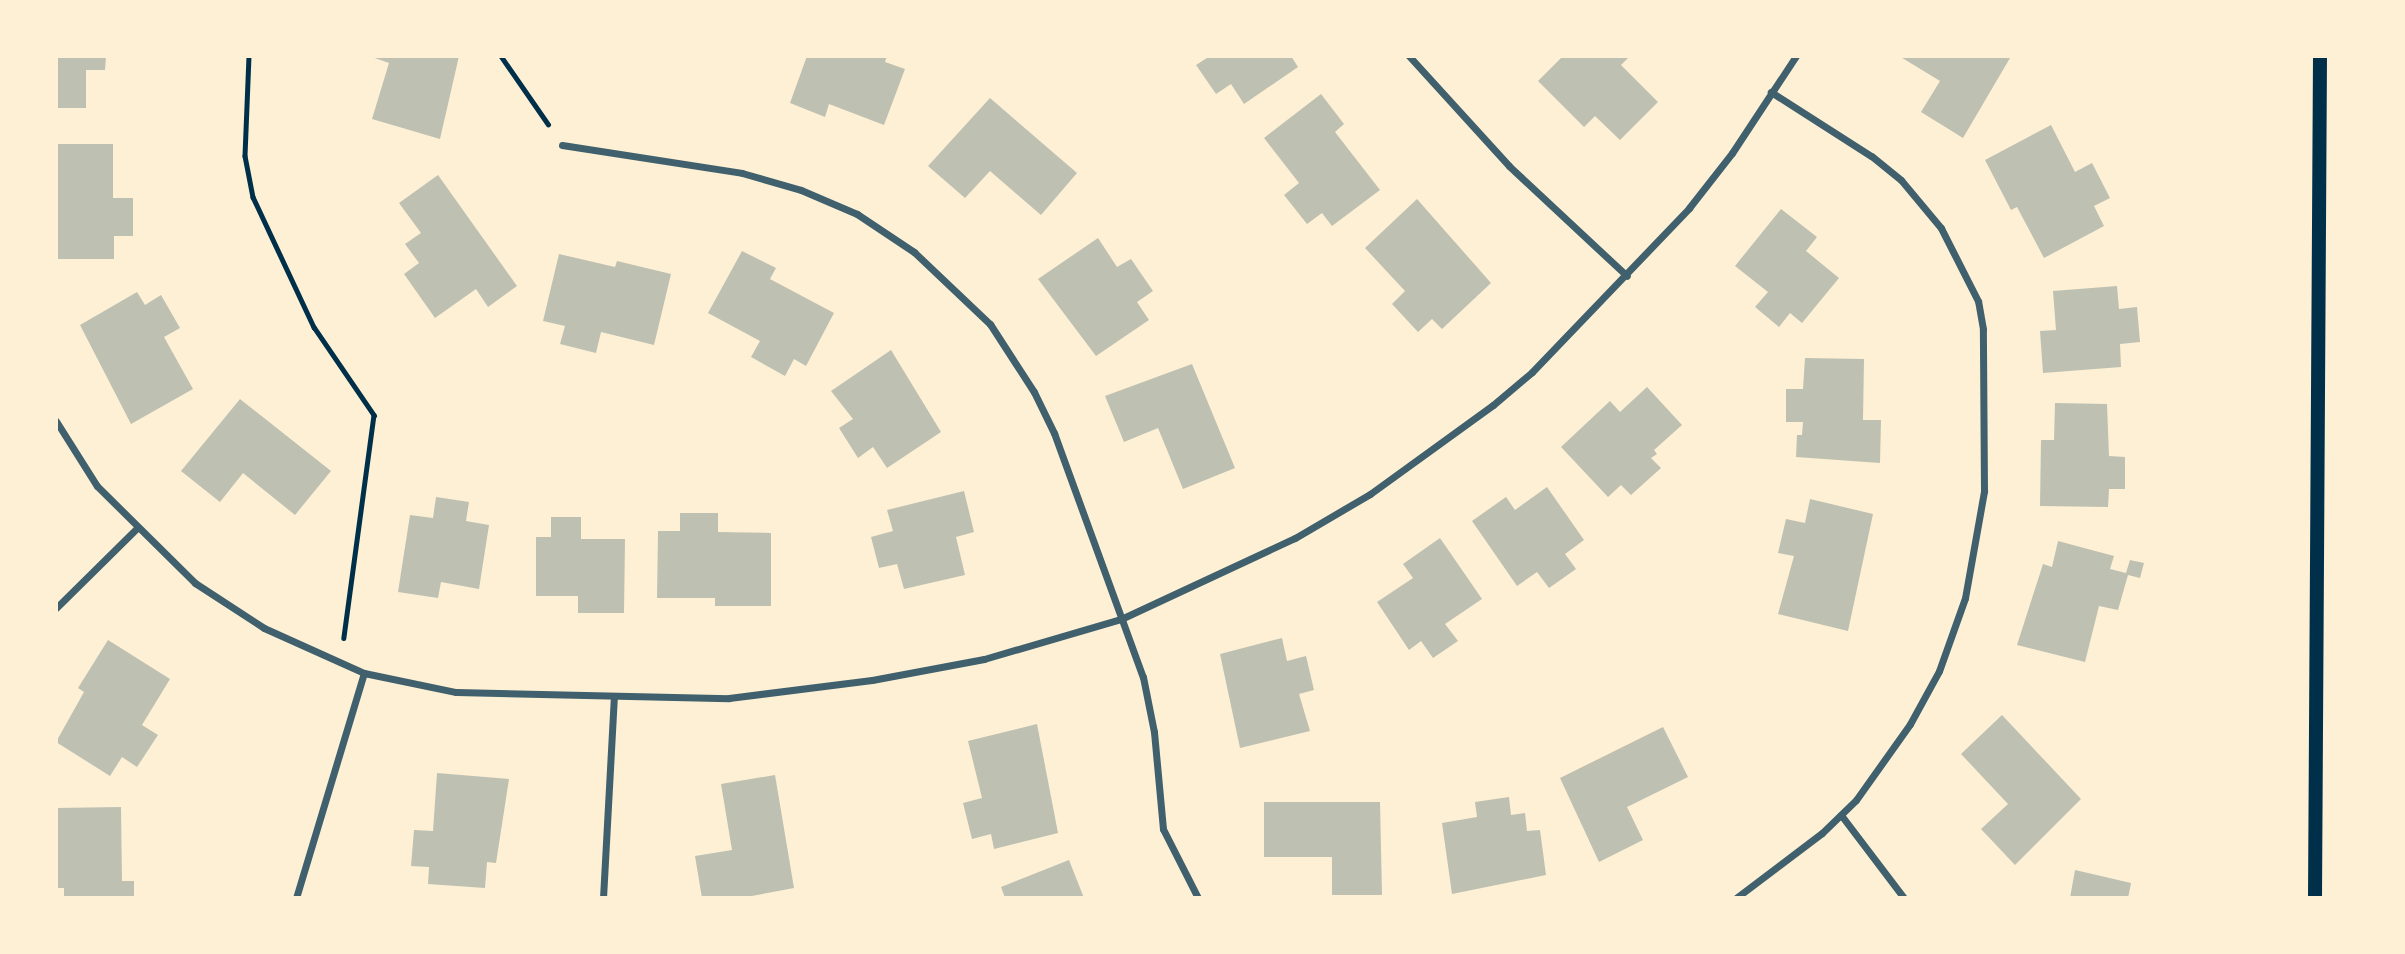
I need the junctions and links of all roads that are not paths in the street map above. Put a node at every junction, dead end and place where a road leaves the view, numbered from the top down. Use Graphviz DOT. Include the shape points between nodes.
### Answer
graph roads {
  1 [pos="1409,56"];
  2 [pos="1796,56"];
  3 [pos="2320,56"];
  4 [pos="1771,92"];
  5 [pos="562,145"];
  6 [pos="1627,276"];
  7 [pos="56,421"];
  8 [pos="136,529"];
  9 [pos="56,608"];
  10 [pos="1121,619"];
  11 [pos="363,673"];
  12 [pos="614,697"];
  13 [pos="1841,815"];
  14 [pos="296,898"];
  15 [pos="603,898"];
  16 [pos="1198,898"];
  17 [pos="1736,898"];
  18 [pos="1904,898"];
  19 [pos="2315,898"];
  1 -- 6 [label="street" via="1490,147"];
  2 -- 4 [label="street"];
  3 -- 19 [label="main road"];
  4 -- 6 [label="street" via="1723,164"];
  4 -- 13 [label="street" via="1901,180 1941,228 1978,301 1983,329 1984,491 1965,598 1938,671 1910,724"];
  5 -- 10 [label="street" via="742,173 801,190 857,214 914,252 990,324 1034,392 1054,433"];
  6 -- 10 [label="street" via="1502,397 1370,494 1295,538"];
  7 -- 8 [label="street" via="91,477"];
  8 -- 9 [label="street"];
  8 -- 11 [label="street" via="195,583 264,628"];
  10 -- 12 [label="street" via="984,659 872,680 729,698"];
  10 -- 16 [label="street" via="1146,688 1163,829"];
  11 -- 12 [label="street" via="456,692"];
  11 -- 14 [label="street"];
  12 -- 15 [label="street"];
  13 -- 17 [label="street"];
  13 -- 18 [label="street"];
}
